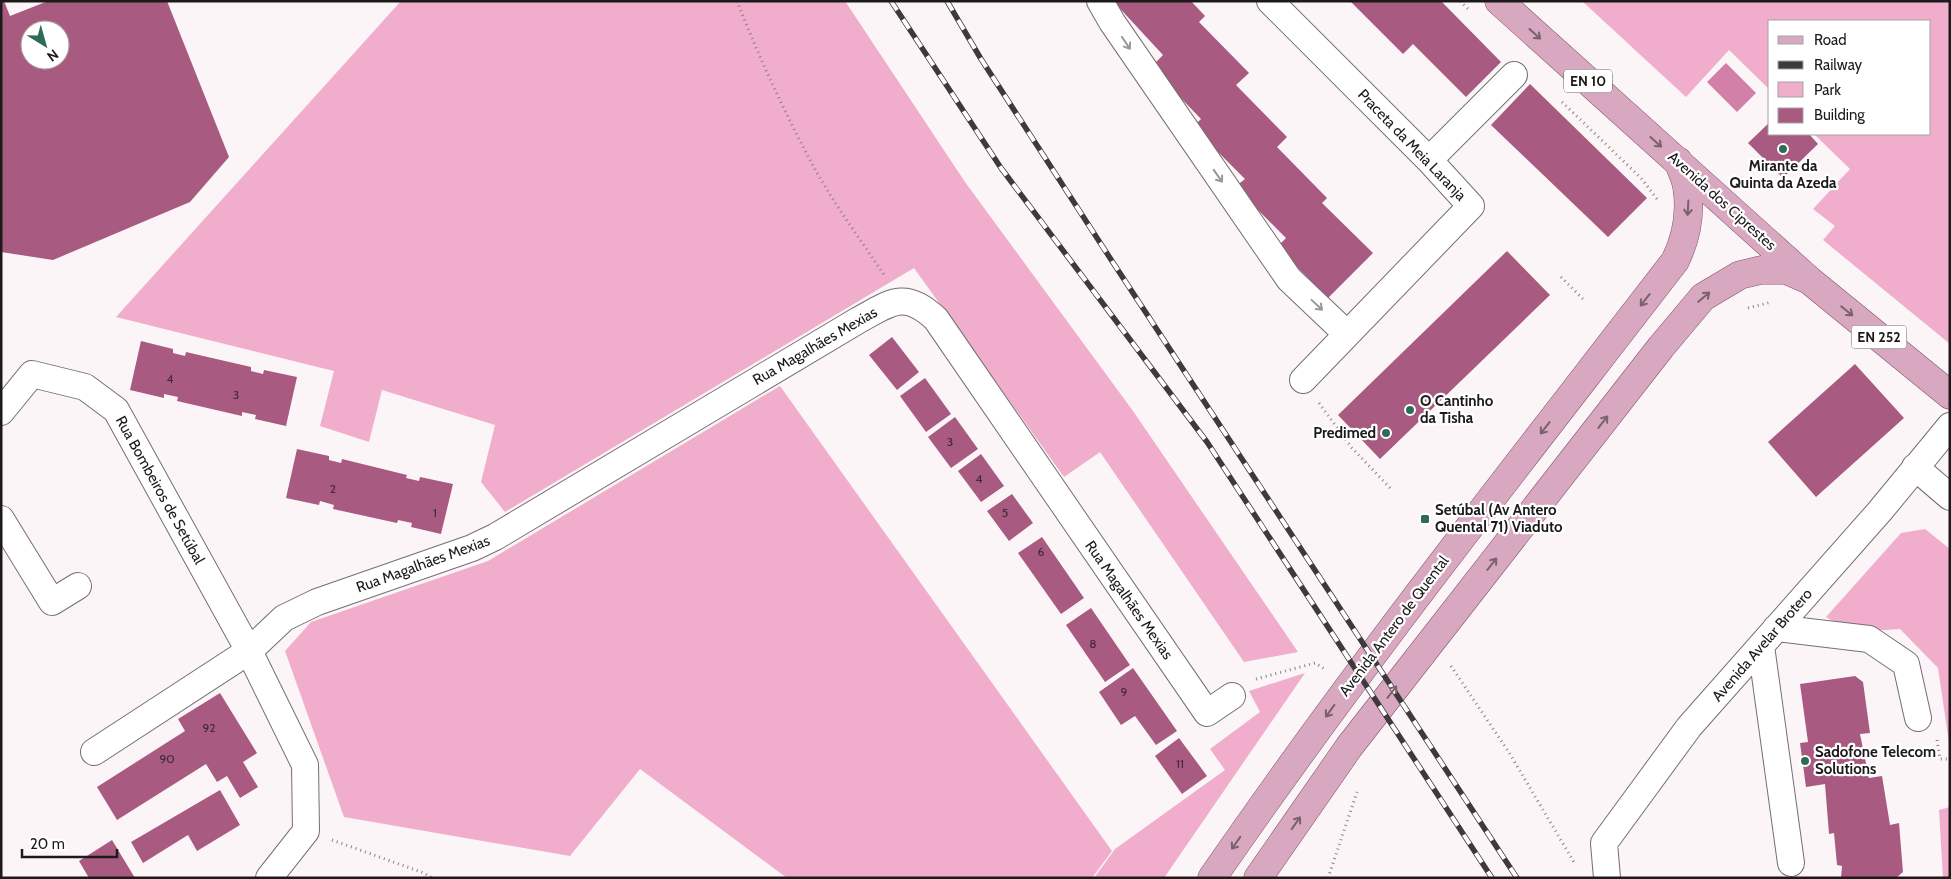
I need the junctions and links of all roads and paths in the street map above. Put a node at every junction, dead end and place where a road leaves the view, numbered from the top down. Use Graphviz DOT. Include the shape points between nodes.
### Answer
graph roads {
  1 [pos="737,1"];
  2 [pos="1100,1"];
  3 [pos="1270,1"];
  4 [pos="1460,1"];
  5 [pos="1499,1"];
  6 [pos="1474,15"];
  7 [pos="1514,75"];
  8 [pos="1558,98"];
  9 [pos="1429,160"];
  10 [pos="1678,161"];
  11 [pos="1662,205"];
  12 [pos="1561,277"];
  13 [pos="1809,280"];
  14 [pos="902,300"];
  15 [pos="1584,300"];
  16 [pos="1347,334"];
  17 [pos="1303,380"];
  18 [pos="1950,395"];
  19 [pos="1,412"];
  20 [pos="1950,426"];
  21 [pos="1915,467"];
  22 [pos="1392,490"];
  23 [pos="1950,497"];
  24 [pos="1,519"];
  25 [pos="78,586"];
  26 [pos="1768,637"];
  27 [pos="249,651"];
  28 [pos="1447,660"];
  29 [pos="1326,670"];
  30 [pos="1232,696"];
  31 [pos="1918,718"];
  32 [pos="94,752"];
  33 [pos="1359,785"];
  34 [pos="306,831"];
  35 [pos="1791,863"];
  36 [pos="1578,870"];
  37 [pos="269,878"];
  38 [pos="432,878"];
  39 [pos="1212,878"];
  40 [pos="1258,878"];
  41 [pos="1328,878"];
  42 [pos="1607,878"];
  1 -- 14 [label="path" via="810,161"];
  2 -- 16 [label="street, one-way" via="1289,279"];
  3 -- 9 [label="street, Praceta da Meia Laranja"];
  4 -- 6 [label="path"];
  5 -- 10 [label="main road, Avenida dos Ciprestes / EN 10, one-way"];
  7 -- 9 [label="street"];
  8 -- 11 [label="path" via="1641,178"];
  9 -- 16 [label="street, Praceta da Meia Laranja" via="1471,206"];
  10 -- 13 [label="main road, Avenida dos Ciprestes / EN 10"];
  10 -- 39 [label="main road, Avenida Antero de Quental, one-way" via="1687,186 1689,206 1683,245 1675,261 1458,539"];
  12 -- 15 [label="path"];
  13 -- 18 [label="main road, Avenida dos Ciprestes / EN 252, one-way"];
  40 -- 13 [label="main road, one-way" via="1349,747 1703,297 1740,275 1761,270 1786,270"];
  14 -- 27 [label="street, Rua Magalhães Mexias" via="857,321 495,537 317,602 284,618"];
  14 -- 30 [label="street, Rua Magalhães Mexias" via="915,302 936,319 1207,712"];
  16 -- 17 [label="street, Praceta da Meia Laranja"];
  17 -- 22 [label="path" via="1352,448"];
  19 -- 27 [label="street, Rua Bombeiros de Setúbal" via="32,374 85,387 116,410"];
  20 -- 21 [label="street, Avenida Avelar Brotero"];
  21 -- 23 [label="street"];
  21 -- 26 [label="street, Avenida Avelar Brotero"];
  24 -- 25 [label="street" via="52,602"];
  26 -- 31 [label="street" via="1869,638 1906,664"];
  26 -- 35 [label="street"];
  26 -- 42 [label="street, Avenida Avelar Brotero" via="1689,727 1604,843"];
  27 -- 32 [label="street, Rua Magalhães Mexias"];
  27 -- 34 [label="street, Rua Bombeiros de Setúbal" via="305,765"];
  28 -- 36 [label="path" via="1510,754"];
  29 -- 30 [label="path" via="1314,663 1240,683"];
  33 -- 41 [label="path"];
  34 -- 37 [label="street"];
  34 -- 38 [label="path"];
}
